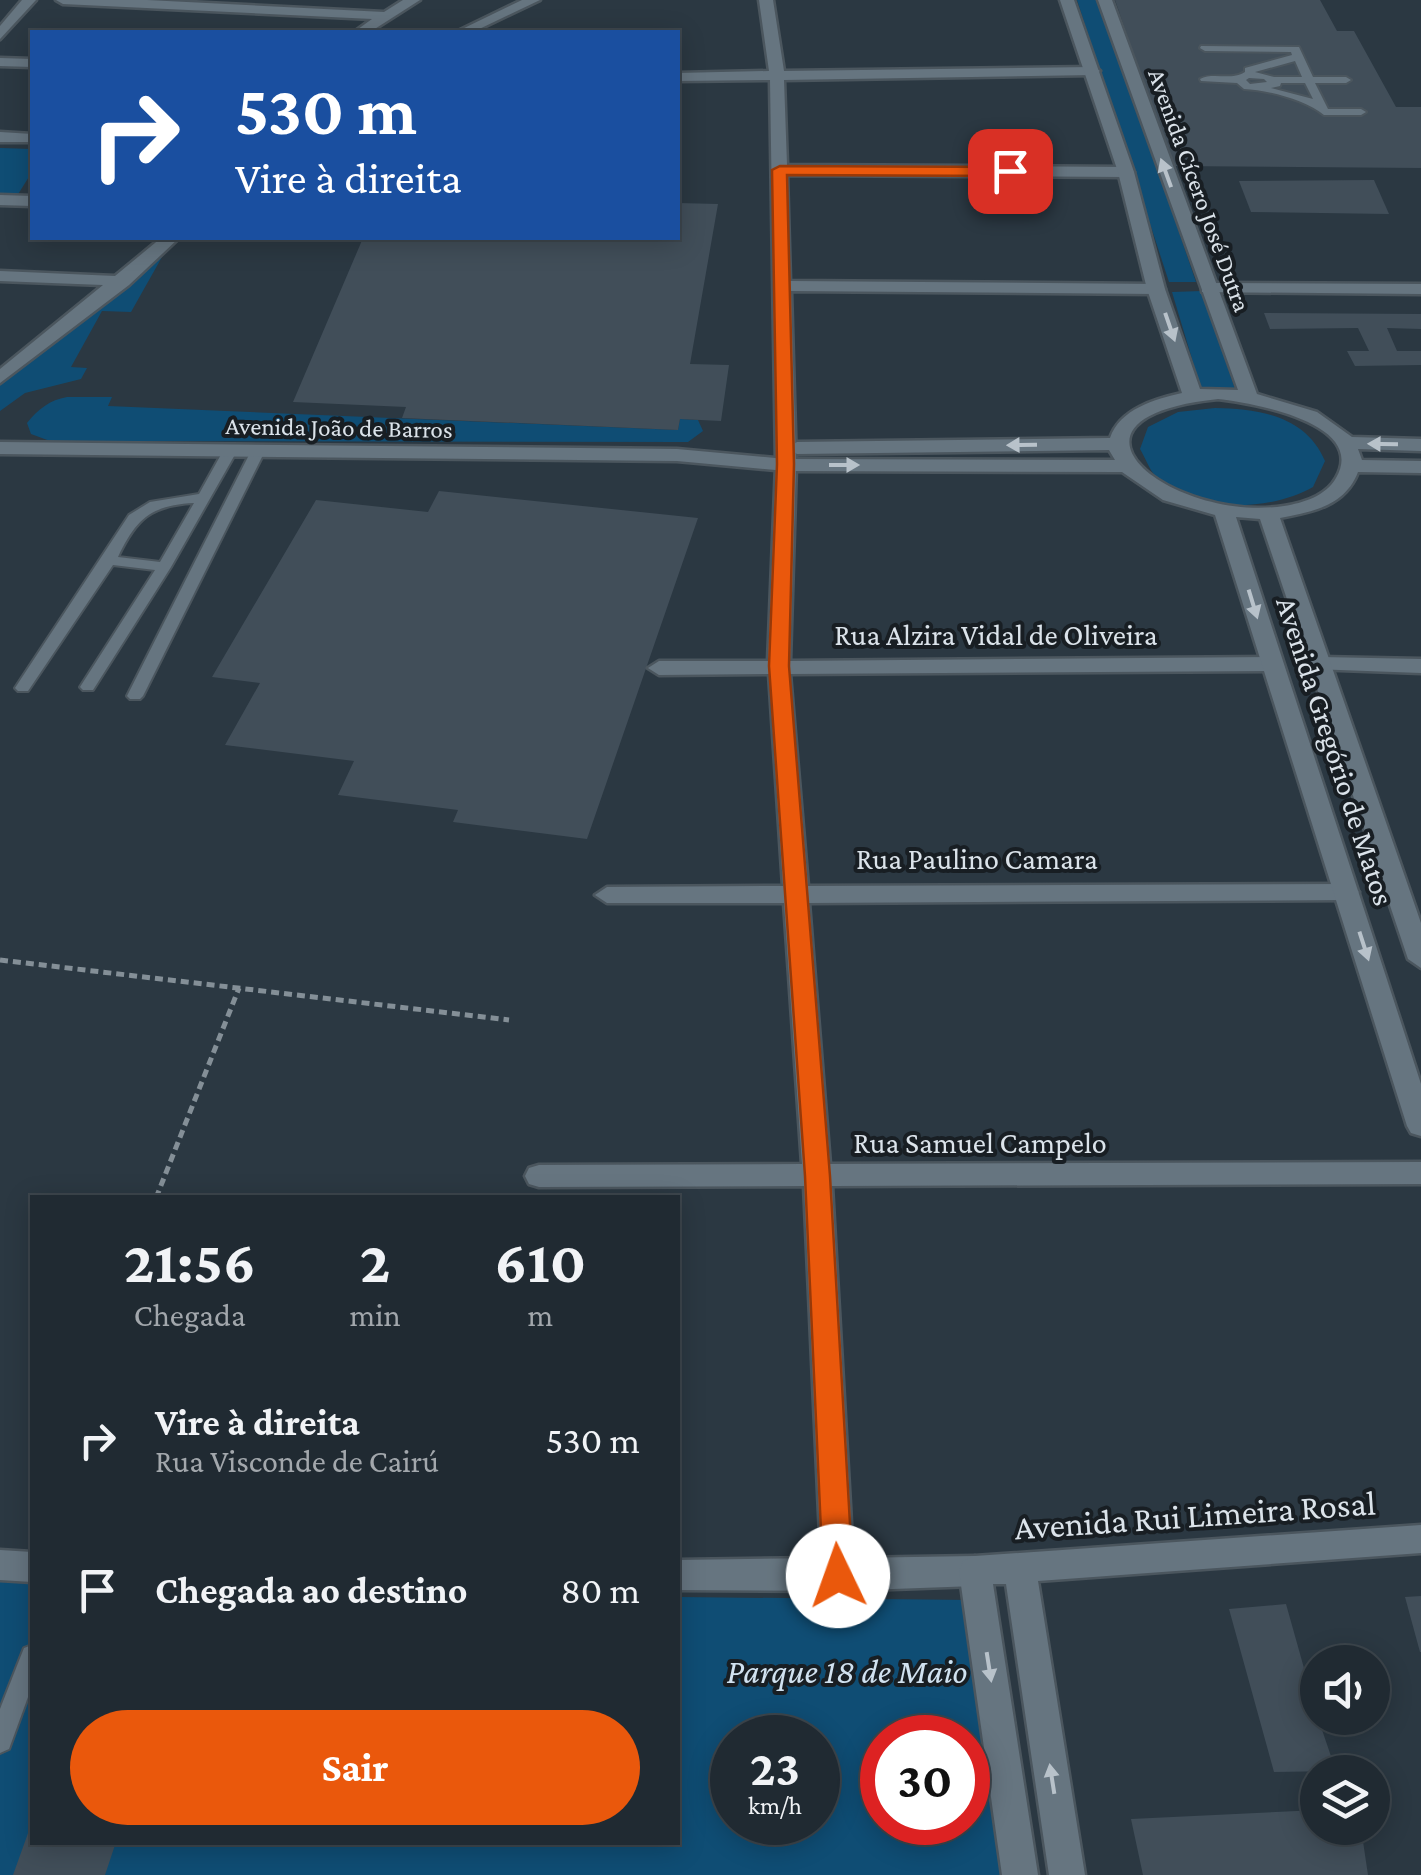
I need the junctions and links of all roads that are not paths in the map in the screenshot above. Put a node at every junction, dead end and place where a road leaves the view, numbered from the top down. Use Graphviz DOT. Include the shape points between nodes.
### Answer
graph roads {
  1 [pos="29,0"];
  2 [pos="63,0"];
  3 [pos="413,0"];
  4 [pos="501,0"];
  5 [pos="766,0"];
  6 [pos="1067,0"];
  7 [pos="1105,0"];
  8 [pos="526,2"];
  9 [pos="387,16"];
  10 [pos="365,30"];
  11 [pos="467,30"];
  12 [pos="0,34"];
  13 [pos="1205,48"];
  14 [pos="1240,49"];
  15 [pos="1298,57"];
  16 [pos="0,62"];
  17 [pos="30,63"];
  18 [pos="1093,70"];
  19 [pos="776,74"];
  20 [pos="1247,75"];
  21 [pos="680,77"];
  22 [pos="1205,79"];
  23 [pos="1275,80"];
  24 [pos="1310,80"];
  25 [pos="1346,80"];
  26 [pos="1265,89"];
  27 [pos="1321,105"];
  28 [pos="1361,112"];
  29 [pos="0,136"];
  30 [pos="30,138"];
  31 [pos="780,170"];
  32 [pos="1126,172"];
  33 [pos="0,200"];
  34 [pos="30,202"];
  35 [pos="1158,212"];
  36 [pos="170,240"];
  37 [pos="0,276"];
  38 [pos="123,280"];
  39 [pos="782,286"];
  40 [pos="1208,288"];
  41 [pos="1421,289"];
  42 [pos="1156,290"];
  43 [pos="0,354"];
  44 [pos="29,356"];
  45 [pos="0,378"];
  46 [pos="1192,394"];
  47 [pos="1249,396"];
  48 [pos="1344,443"];
  49 [pos="1120,444"];
  50 [pos="1421,445"];
  51 [pos="0,448"];
  52 [pos="230,451"];
  53 [pos="258,451"];
  54 [pos="785,456"];
  55 [pos="1129,466"];
  56 [pos="1351,466"];
  57 [pos="1421,467"];
  58 [pos="204,498"];
  59 [pos="1224,511"];
  60 [pos="1268,513"];
  61 [pos="109,560"];
  62 [pos="164,567"];
  63 [pos="1272,664"];
  64 [pos="1322,664"];
  65 [pos="779,666"];
  66 [pos="1421,666"];
  67 [pos="660,668"];
  68 [pos="23,688"];
  69 [pos="88,688"];
  70 [pos="135,696"];
  71 [pos="798,891"];
  72 [pos="1347,892"];
  73 [pos="607,895"];
  74 [pos="1410,895"];
  75 [pos="1421,959"];
  76 [pos="1421,1126"];
  77 [pos="1421,1173"];
  78 [pos="540,1176"];
  79 [pos="818,1176"];
  80 [pos="1421,1538"];
  81 [pos="0,1565"];
  82 [pos="30,1567"];
  83 [pos="1020,1568"];
  84 [pos="974,1571"];
  85 [pos="680,1576"];
  86 [pos="838,1576"];
  87 [pos="30,1661"];
  88 [pos="0,1741"];
  89 [pos="1020,1875"];
  90 [pos="1067,1875"];
  1 -- 12 [label="street"];
  2 -- 9 [label="street"];
  3 -- 9 [label="street"];
  4 -- 8 [label="street"];
  5 -- 19 [label="street"];
  6 -- 18 [label="street, Avenida Cícero José Dutra"];
  35 -- 7 [label="street, Avenida Cícero José Dutra, one-way"];
  8 -- 11 [label="street"];
  9 -- 10 [label="street"];
  13 -- 14 [label="lane"];
  14 -- 15 [label="lane" via="1295,49"];
  14 -- 20 [label="lane"];
  15 -- 20 [label="lane"];
  15 -- 24 [label="lane"];
  16 -- 17 [label="street"];
  18 -- 19 [label="street"];
  18 -- 32 [label="street, Avenida Cícero José Dutra"];
  19 -- 21 [label="street"];
  19 -- 31 [label="street"];
  20 -- 22 [label="lane"];
  20 -- 23 [label="lane"];
  20 -- 26 [label="lane" via="1248,87"];
  23 -- 24 [label="lane"];
  23 -- 26 [label="lane"];
  24 -- 25 [label="lane"];
  24 -- 27 [label="lane"];
  26 -- 27 [label="lane"];
  27 -- 28 [label="lane" via="1324,112"];
  29 -- 30 [label="street"];
  31 -- 32 [label="street"];
  31 -- 39 [label="street"];
  32 -- 35 [label="street, Avenida Cícero José Dutra"];
  33 -- 34 [label="street"];
  35 -- 40 [label="street, Avenida Cícero José Dutra"];
  35 -- 42 [label="street, Avenida Cícero José Dutra"];
  36 -- 38 [label="street"];
  37 -- 38 [label="street"];
  38 -- 44 [label="street"];
  39 -- 42 [label="street"];
  39 -- 54 [label="street"];
  40 -- 41 [label="street"];
  40 -- 47 [label="street, Avenida Cícero José Dutra"];
  42 -- 46 [label="street, Avenida Cícero José Dutra, one-way"];
  43 -- 44 [label="street"];
  44 -- 45 [label="street"];
  46 -- 47 [label="street"];
  46 -- 49 [label="street" via="1139,412 1124,426"];
  47 -- 48 [label="street" via="1305,412"];
  50 -- 48 [label="street, one-way"];
  48 -- 56 [label="street"];
  49 -- 54 [label="street, Avenida João de Barros, one-way"];
  49 -- 55 [label="street"];
  51 -- 52 [label="street, Avenida João de Barros"];
  52 -- 53 [label="street, Avenida João de Barros"];
  52 -- 58 [label="lane"];
  53 -- 54 [label="street, Avenida João de Barros"];
  53 -- 70 [label="lane"];
  54 -- 55 [label="street, Avenida João de Barros, one-way"];
  54 -- 65 [label="street"];
  55 -- 59 [label="street" via="1151,486"];
  56 -- 57 [label="street"];
  56 -- 60 [label="street" via="1343,484 1325,498"];
  58 -- 61 [label="lane" via="151,504 124,527"];
  58 -- 62 [label="lane"];
  59 -- 60 [label="street"];
  59 -- 63 [label="street, Avenida Gregório de Matos, one-way"];
  60 -- 64 [label="street, Avenida Gregório de Matos"];
  61 -- 62 [label="lane"];
  61 -- 68 [label="lane"];
  62 -- 69 [label="lane"];
  63 -- 65 [label="street, Rua Alzira Vidal de Oliveira"];
  63 -- 72 [label="street, Avenida Gregório de Matos"];
  64 -- 66 [label="street"];
  64 -- 74 [label="street, Avenida Gregório de Matos"];
  65 -- 67 [label="street, Rua Alzira Vidal de Oliveira"];
  65 -- 71 [label="street"];
  71 -- 72 [label="street, Rua Paulino Camara"];
  71 -- 73 [label="street, Rua Paulino Camara"];
  71 -- 79 [label="street"];
  72 -- 76 [label="street, Avenida Gregório de Matos, one-way"];
  74 -- 75 [label="street, Avenida Gregório de Matos"];
  77 -- 79 [label="street, Rua Samuel Campelo"];
  78 -- 79 [label="street, Rua Samuel Campelo"];
  79 -- 86 [label="street"];
  80 -- 83 [label="street, Avenida Rui Limeira Rosal"];
  81 -- 82 [label="street"];
  83 -- 84 [label="street, Avenida Rui Limeira Rosal"];
  90 -- 83 [label="street, one-way"];
  84 -- 86 [label="street, Avenida Rui Limeira Rosal"];
  84 -- 89 [label="street, one-way"];
  85 -- 86 [label="street, Avenida Rui Limeira Rosal"];
  87 -- 88 [label="lane"];
}
